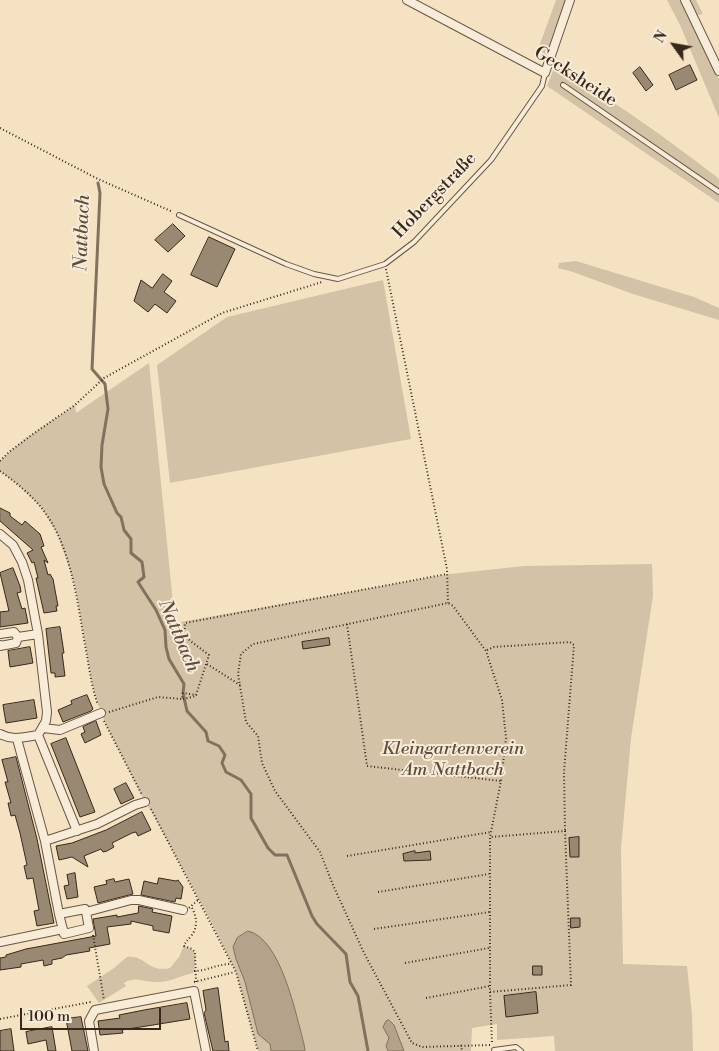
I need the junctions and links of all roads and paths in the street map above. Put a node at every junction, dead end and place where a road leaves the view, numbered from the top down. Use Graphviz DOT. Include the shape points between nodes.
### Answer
graph roads {
  1 [pos="407,0"];
  2 [pos="570,0"];
  3 [pos="685,0"];
  4 [pos="716,55"];
  5 [pos="719,71"];
  6 [pos="545,73"];
  7 [pos="563,85"];
  8 [pos="0,128"];
  9 [pos="719,192"];
  10 [pos="179,215"];
  11 [pos="385,264"];
  12 [pos="335,278"];
  13 [pos="0,461"];
  14 [pos="0,471"];
  15 [pos="0,534"];
  16 [pos="447,574"];
  17 [pos="448,603"];
  18 [pos="347,624"];
  19 [pos="0,634"];
  20 [pos="38,634"];
  21 [pos="18,637"];
  22 [pos="0,645"];
  23 [pos="486,650"];
  24 [pos="240,686"];
  25 [pos="196,695"];
  26 [pos="182,699"];
  27 [pos="101,713"];
  28 [pos="41,731"];
  29 [pos="0,734"];
  30 [pos="17,739"];
  31 [pos="501,781"];
  32 [pos="145,802"];
  33 [pos="77,831"];
  34 [pos="565,831"];
  35 [pos="491,832"];
  36 [pos="490,837"];
  37 [pos="45,841"];
  38 [pos="347,856"];
  39 [pos="490,874"];
  40 [pos="378,892"];
  41 [pos="199,899"];
  42 [pos="187,908"];
  43 [pos="86,912"];
  44 [pos="490,912"];
  45 [pos="60,914"];
  46 [pos="89,928"];
  47 [pos="63,929"];
  48 [pos="374,930"];
  49 [pos="0,942"];
  50 [pos="490,948"];
  51 [pos="405,963"];
  52 [pos="232,964"];
  53 [pos="194,971"];
  54 [pos="490,986"];
  55 [pos="194,991"];
  56 [pos="490,992"];
  57 [pos="426,998"];
  58 [pos="105,1007"];
  59 [pos="461,1044"];
  60 [pos="494,1050"];
  61 [pos="94,1051"];
  62 [pos="206,1051"];
  63 [pos="258,1051"];
  64 [pos="462,1051"];
  65 [pos="521,1051"];
  1 -- 6 [label="street, Gecksheide"];
  2 -- 6 [label="street, Hobergstraße"];
  3 -- 4 [label="street"];
  4 -- 5 [label="street"];
  6 -- 11 [label="lane, Hobergstraße" via="542,86 491,160 414,242"];
  7 -- 9 [label="lane, Gecksheide"];
  8 -- 10 [label="path" via="98,179"];
  10 -- 12 [label="lane, Hobergstraße" via="286,264"];
  11 -- 12 [label="lane, Hobergstraße"];
  11 -- 16 [label="path"];
  12 -- 13 [label="path" via="222,313 104,378 75,405"];
  14 -- 27 [label="path" via="35,501 57,533 75,585 92,683"];
  15 -- 20 [label="street" via="13,545 22,562"];
  16 -- 17 [label="path"];
  16 -- 25 [label="path" via="185,623 184,636 209,655"];
  17 -- 18 [label="path"];
  17 -- 23 [label="path"];
  18 -- 24 [label="path" via="253,644 241,654"];
  18 -- 31 [label="path" via="367,766"];
  19 -- 21 [label="street" via="14,632"];
  20 -- 21 [label="street"];
  20 -- 28 [label="street" via="47,712"];
  21 -- 22 [label="street" via="16,643"];
  23 -- 31 [label="path" via="502,700 506,738"];
  23 -- 34 [label="path" via="570,642 574,645 564,772"];
  24 -- 25 [label="path" via="206,664"];
  24 -- 59 [label="path" via="246,722 258,736 262,764 275,791 320,852 364,954 412,1043 422,1047"];
  25 -- 26 [label="path"];
  25 -- 26 [label="path" via="183,693"];
  26 -- 27 [label="path" via="158,697"];
  27 -- 28 [label="street" via="60,730"];
  27 -- 32 [label="path"];
  28 -- 30 [label="street"];
  28 -- 33 [label="street"];
  29 -- 30 [label="street"];
  30 -- 37 [label="street"];
  31 -- 35 [label="path"];
  32 -- 33 [label="street"];
  32 -- 41 [label="path"];
  33 -- 37 [label="street"];
  34 -- 36 [label="path"];
  34 -- 56 [label="path" via="571,985"];
  35 -- 36 [label="path"];
  35 -- 38 [label="path"];
  36 -- 39 [label="path"];
  37 -- 45 [label="street"];
  39 -- 40 [label="path"];
  39 -- 44 [label="path"];
  41 -- 42 [label="path"];
  41 -- 52 [label="path"];
  42 -- 43 [label="street" via="131,900"];
  42 -- 53 [label="path" via="196,914 194,932 184,946 195,952"];
  43 -- 45 [label="street" via="85,909"];
  43 -- 46 [label="street"];
  44 -- 48 [label="path"];
  44 -- 50 [label="path"];
  45 -- 47 [label="street"];
  46 -- 47 [label="street" via="64,934"];
  46 -- 58 [label="path" via="93,935"];
  47 -- 49 [label="street"];
  50 -- 51 [label="path"];
  50 -- 54 [label="path"];
  52 -- 53 [label="path"];
  52 -- 63 [label="path"];
  53 -- 55 [label="path"];
  54 -- 56 [label="path"];
  54 -- 57 [label="path"];
  55 -- 58 [label="street"];
  55 -- 62 [label="street"];
  56 -- 59 [label="path" via="492,1045"];
  58 -- 61 [label="street" via="95,1010 89,1021"];
  59 -- 64 [label="path"];
  60 -- 65 [label="lane" via="516,1047"];
}
